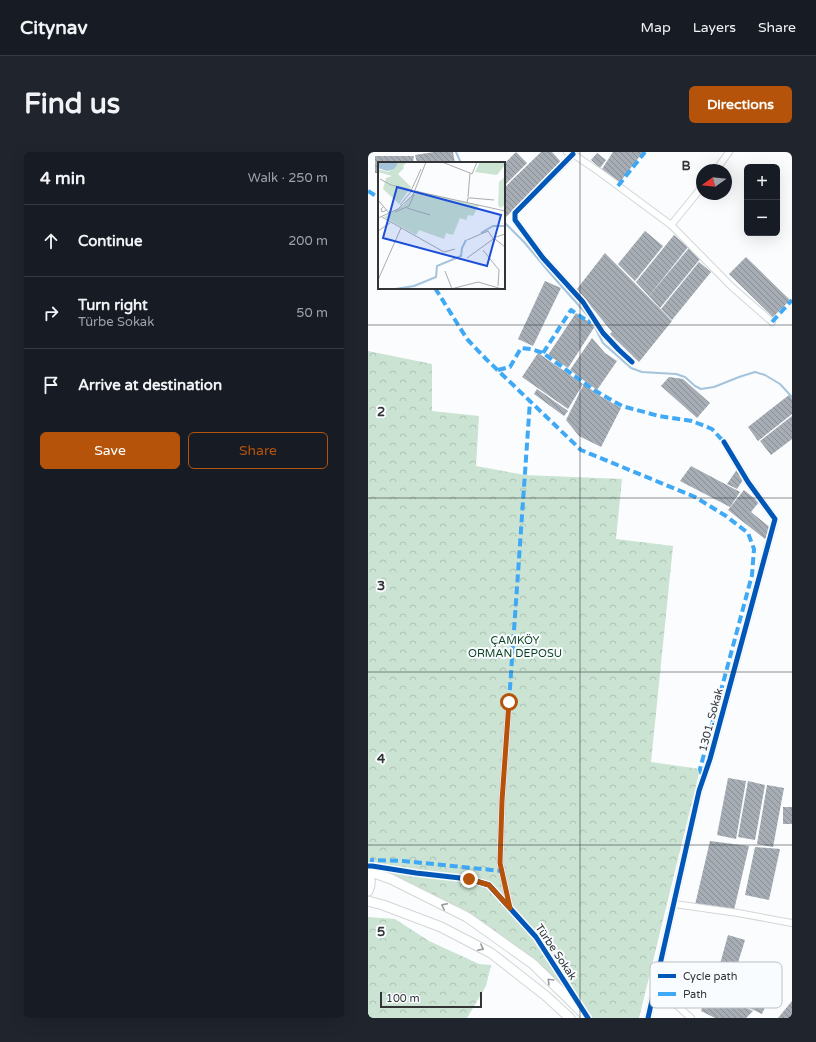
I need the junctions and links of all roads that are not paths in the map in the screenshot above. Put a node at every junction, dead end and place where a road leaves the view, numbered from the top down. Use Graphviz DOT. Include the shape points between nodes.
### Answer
graph roads {
  1 [pos="729,152"];
  2 [pos="570,153"];
  3 [pos="720,164"];
  4 [pos="696,194"];
  5 [pos="671,225"];
  6 [pos="772,322"];
  7 [pos="632,362"];
  8 [pos="724,442"];
  9 [pos="509,702"];
  10 [pos="368,866"];
  11 [pos="368,870"];
  12 [pos="368,874"];
  13 [pos="368,891"];
  14 [pos="368,901"];
  15 [pos="674,904"];
  16 [pos="510,908"];
  17 [pos="792,923"];
  18 [pos="661,962"];
  19 [pos="650,1008"];
  20 [pos="680,1008"];
  21 [pos="570,1018"];
  22 [pos="588,1018"];
  23 [pos="648,1018"];
  24 [pos="691,1018"];
  1 -- 3 [label="street"];
  2 -- 5 [label="street"];
  2 -- 7 [label="street" via="514,213 515,220 543,258 583,302 603,333"];
  4 -- 5 [label="street"];
  5 -- 6 [label="street" via="732,287"];
  8 -- 15 [label="street, 1301. Sokak" via="748,482 775,519 714,745 699,791"];
  9 -- 16 [label="street" via="500,863"];
  10 -- 16 [label="street, Türbe Sokak" via="469,879 489,885"];
  22 -- 11 [label="main road, one-way" via="533,964 467,917"];
  12 -- 13 [label="main road" via="371,884"];
  14 -- 21 [label="main road, one-way" via="440,927 491,953"];
  15 -- 17 [label="street"];
  15 -- 18 [label="street, 1301. Sokak"];
  16 -- 22 [label="street, Türbe Sokak" via="536,937"];
  19 -- 23 [label="street, 1301. Sokak"];
  20 -- 24 [label="street"];
}
